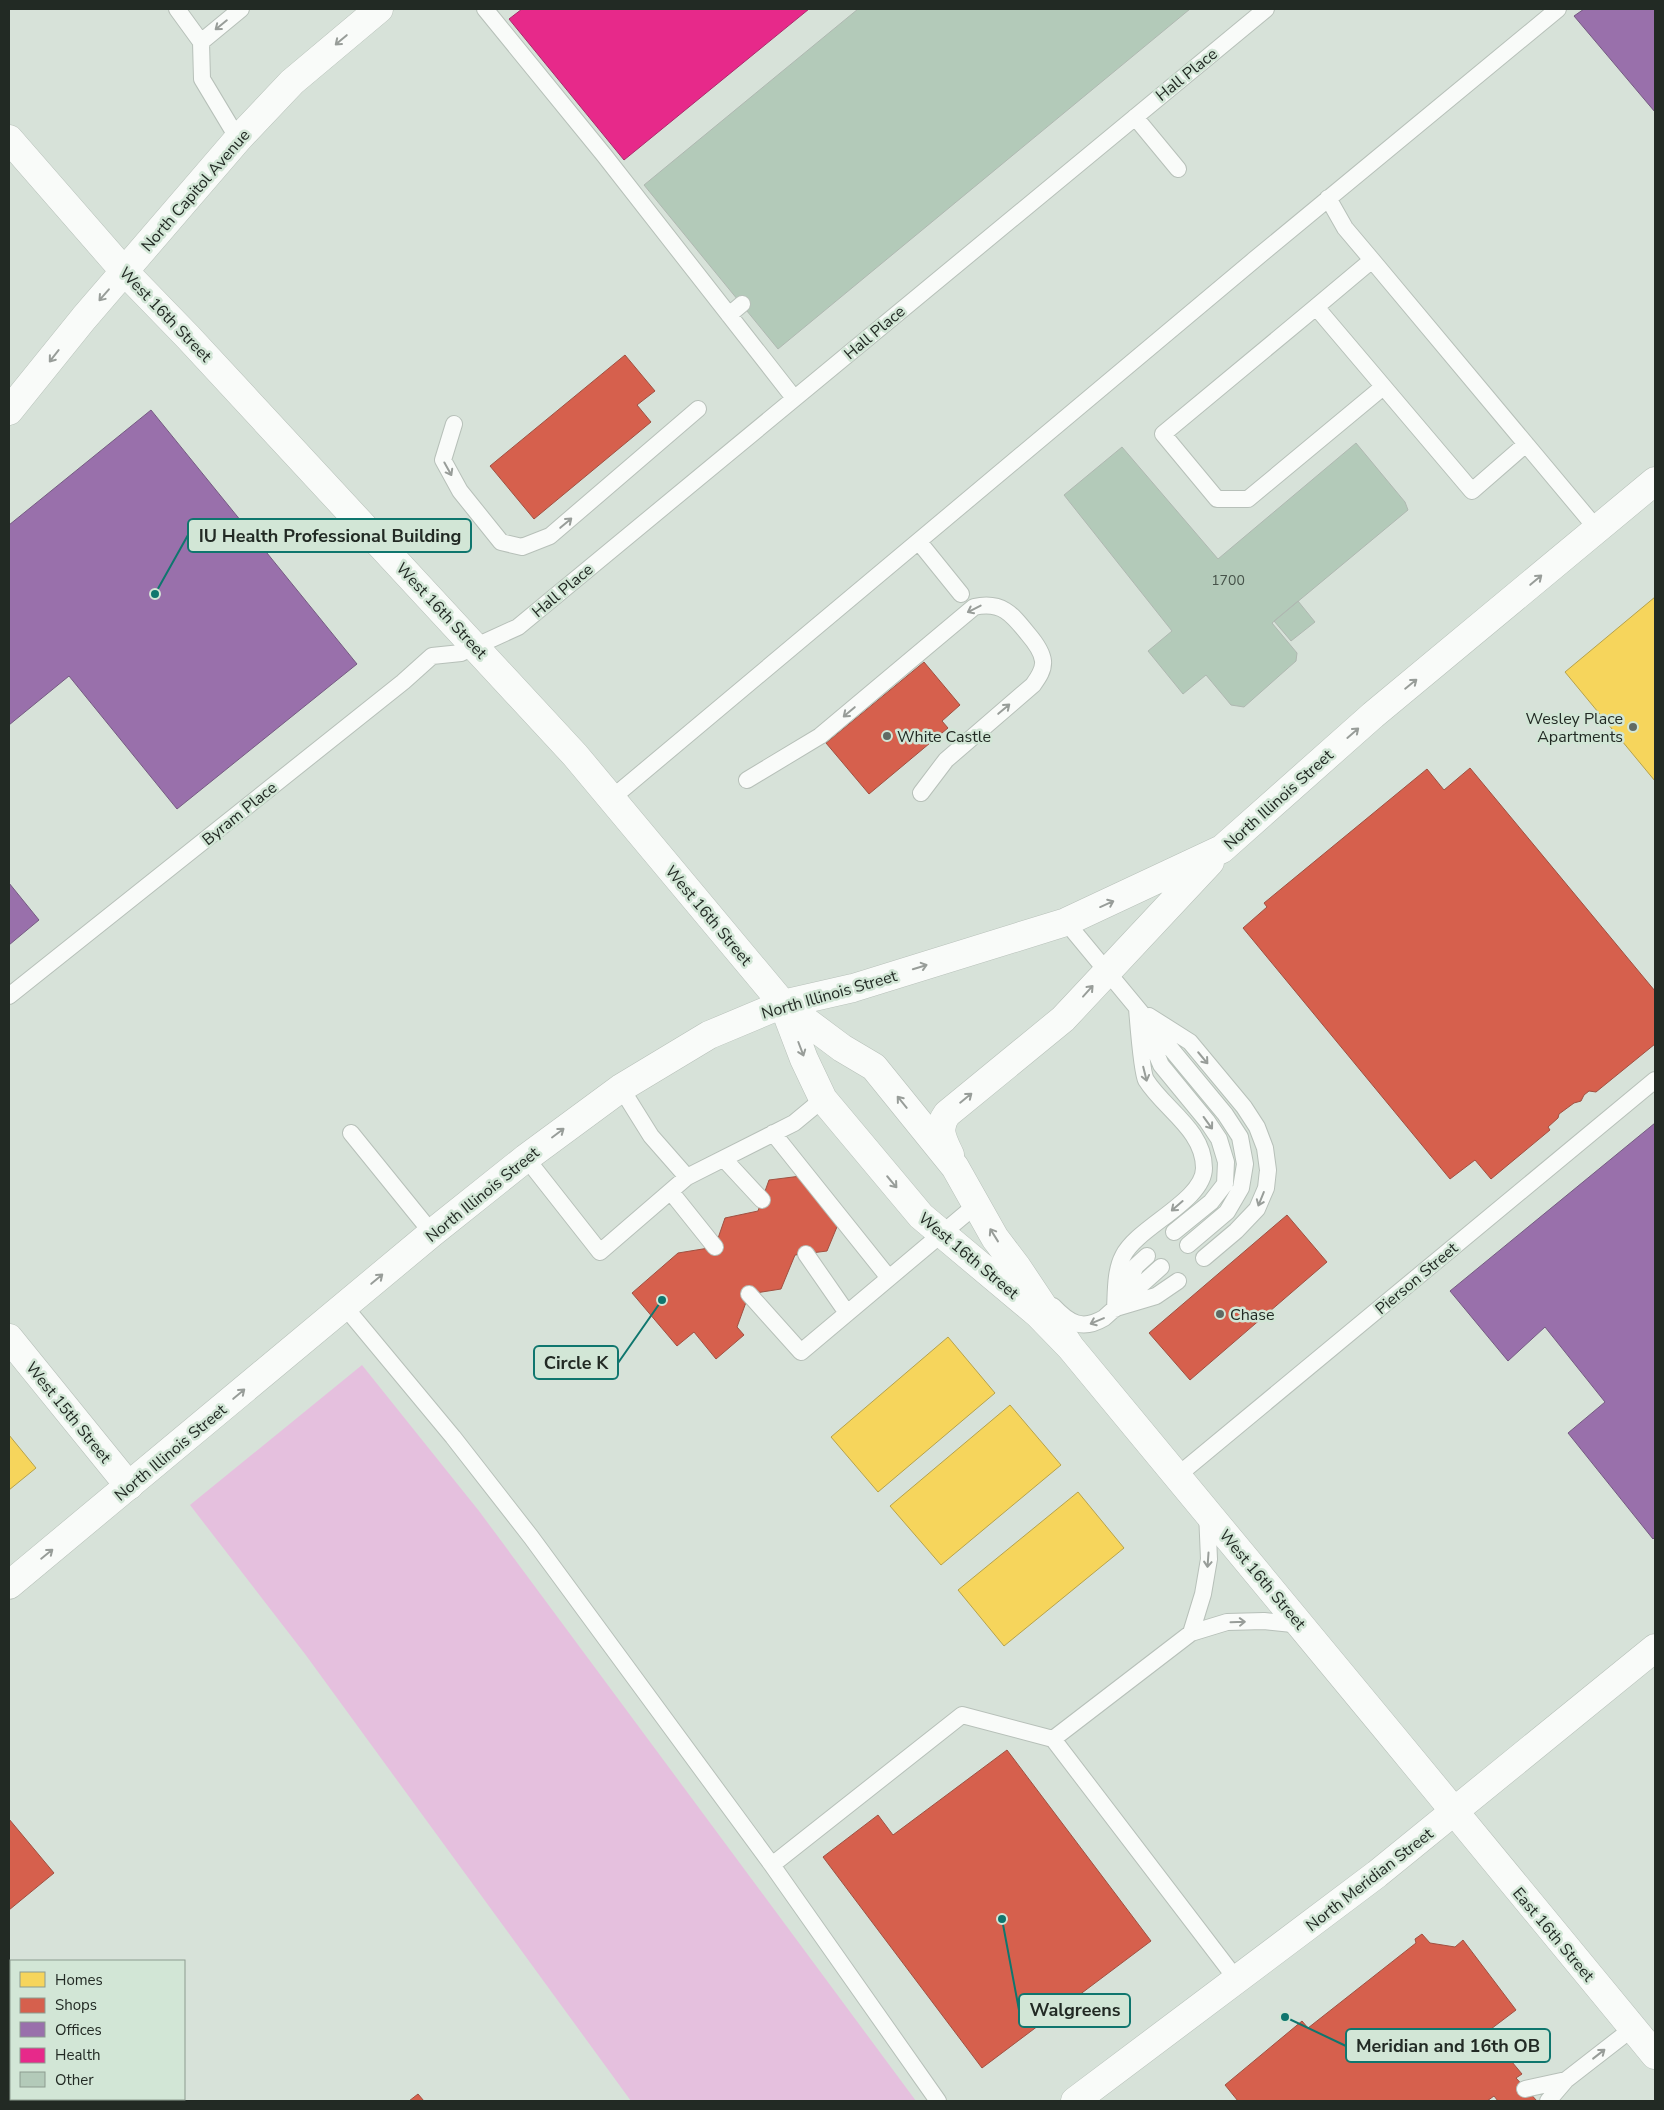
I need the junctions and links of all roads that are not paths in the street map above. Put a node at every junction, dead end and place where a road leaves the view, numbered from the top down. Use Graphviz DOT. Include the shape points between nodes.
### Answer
graph roads {
  1 [pos="177,9"];
  2 [pos="241,9"];
  3 [pos="379,9"];
  4 [pos="485,9"];
  5 [pos="1266,9"];
  6 [pos="1558,9"];
  7 [pos="201,42"];
  8 [pos="1135,117"];
  9 [pos="9,139"];
  10 [pos="238,139"];
  11 [pos="1178,169"];
  12 [pos="1328,198"];
  13 [pos="1372,260"];
  14 [pos="124,271"];
  15 [pos="742,304"];
  16 [pos="1316,307"];
  17 [pos="729,315"];
  18 [pos="1383,387"];
  19 [pos="794,398"];
  20 [pos="698,410"];
  21 [pos="9,411"];
  22 [pos="454,424"];
  23 [pos="1526,444"];
  24 [pos="1655,481"];
  25 [pos="1597,529"];
  26 [pos="918,542"];
  27 [pos="961,594"];
  28 [pos="476,646"];
  29 [pos="748,780"];
  30 [pos="921,793"];
  31 [pos="612,798"];
  32 [pos="1222,849"];
  33 [pos="1066,922"];
  34 [pos="1106,972"];
  35 [pos="9,996"];
  36 [pos="783,1004"];
  37 [pos="1137,1008"];
  38 [pos="1655,1080"];
  39 [pos="621,1088"];
  40 [pos="823,1099"];
  41 [pos="350,1133"];
  42 [pos="773,1133"];
  43 [pos="526,1158"];
  44 [pos="724,1159"];
  45 [pos="955,1168"];
  46 [pos="687,1177"];
  47 [pos="671,1192"];
  48 [pos="762,1200"];
  49 [pos="976,1205"];
  50 [pos="1174,1232"];
  51 [pos="432,1233"];
  52 [pos="941,1233"];
  53 [pos="1188,1244"];
  54 [pos="716,1247"];
  55 [pos="806,1254"];
  56 [pos="1147,1256"];
  57 [pos="1204,1258"];
  58 [pos="1161,1267"];
  59 [pos="1017,1268"];
  60 [pos="889,1278"];
  61 [pos="1178,1281"];
  62 [pos="749,1294"];
  63 [pos="345,1307"];
  64 [pos="1115,1309"];
  65 [pos="847,1313"];
  66 [pos="9,1338"];
  67 [pos="1070,1348"];
  68 [pos="1177,1476"];
  69 [pos="129,1486"];
  70 [pos="1206,1511"];
  71 [pos="9,1585"];
  72 [pos="1302,1625"];
  73 [pos="1191,1633"];
  74 [pos="1655,1648"];
  75 [pos="1053,1739"];
  76 [pos="1454,1812"];
  77 [pos="772,1865"];
  78 [pos="1236,1980"];
  79 [pos="1633,2028"];
  80 [pos="1655,2055"];
  81 [pos="1566,2080"];
  82 [pos="1526,2089"];
  83 [pos="938,2101"];
  84 [pos="1076,2101"];
  85 [pos="1548,2101"];
  1 -- 7 [label="lane"];
  2 -- 7 [label="lane, one-way"];
  3 -- 10 [label="main road, North Capitol Avenue, one-way" via="292,82"];
  4 -- 17 [label="lane" via="570,111"];
  5 -- 8 [label="lane, Hall Place"];
  6 -- 12 [label="lane"];
  7 -- 10 [label="lane" via="202,79"];
  8 -- 11 [label="lane"];
  8 -- 19 [label="lane, Hall Place"];
  9 -- 14 [label="main road, West 16th Street"];
  10 -- 14 [label="main road, North Capitol Avenue"];
  12 -- 13 [label="lane" via="1345,228"];
  12 -- 26 [label="lane"];
  13 -- 16 [label="lane"];
  13 -- 23 [label="lane"];
  14 -- 21 [label="main road, North Capitol Avenue, one-way"];
  14 -- 28 [label="main road, West 16th Street"];
  15 -- 17 [label="lane"];
  16 -- 18 [label="lane"];
  16 -- 18 [label="lane" via="1163,434 1217,499 1248,499"];
  17 -- 19 [label="lane"];
  18 -- 23 [label="lane" via="1472,491"];
  19 -- 28 [label="lane, Hall Place" via="518,627"];
  22 -- 20 [label="lane, one-way" via="443,460 460,491 501,542 522,548 550,536"];
  23 -- 25 [label="lane"];
  24 -- 25 [label="main road, North Illinois Street"];
  32 -- 25 [label="main road, North Illinois Street, one-way" via="1366,721"];
  26 -- 27 [label="lane"];
  26 -- 31 [label="lane"];
  28 -- 31 [label="main road, West 16th Street"];
  28 -- 35 [label="lane, Byram Place" via="461,653 432,656"];
  30 -- 29 [label="lane, one-way" via="946,760 1033,685 1041,674 1044,661 1040,650 1014,616 1001,608 986,604 974,607 820,736"];
  31 -- 36 [label="main road, West 16th Street"];
  33 -- 32 [label="main road, North Illinois Street, one-way"];
  32 -- 34 [label="main road"];
  33 -- 34 [label="lane"];
  36 -- 33 [label="main road, North Illinois Street, one-way" via="853,988"];
  34 -- 37 [label="lane"];
  45 -- 34 [label="main road, one-way" via="940,1135 946,1114 1063,1019"];
  36 -- 39 [label="main road, North Illinois Street" via="709,1035"];
  36 -- 40 [label="main road, West 16th Street, one-way"];
  45 -- 36 [label="main road, West 16th Street, one-way" via="874,1068"];
  37 -- 50 [label="lane, one-way" via="1161,1066 1211,1127 1219,1139 1226,1162 1225,1184 1210,1202"];
  37 -- 53 [label="lane" via="1225,1114 1240,1137 1245,1164 1242,1188 1227,1212"];
  37 -- 57 [label="lane, one-way" via="1190,1042 1244,1107 1265,1148 1266,1188 1257,1209"];
  37 -- 64 [label="lane, one-way" via="1145,1079 1193,1136 1202,1152 1204,1170 1197,1188 1133,1243 1123,1256 1117,1277"];
  38 -- 68 [label="lane, Pierson Street"];
  43 -- 39 [label="main road, North Illinois Street, one-way"];
  39 -- 46 [label="lane" via="651,1136"];
  40 -- 42 [label="lane" via="794,1123"];
  40 -- 52 [label="main road, West 16th Street, one-way" via="921,1216"];
  41 -- 51 [label="lane"];
  42 -- 44 [label="lane"];
  42 -- 60 [label="lane"];
  43 -- 47 [label="lane" via="600,1252"];
  43 -- 51 [label="main road, North Illinois Street"];
  44 -- 46 [label="lane"];
  44 -- 48 [label="lane"];
  45 -- 49 [label="main road, West 16th Street"];
  46 -- 47 [label="lane"];
  47 -- 54 [label="lane"];
  49 -- 52 [label="lane"];
  59 -- 49 [label="main road, West 16th Street, one-way"];
  63 -- 51 [label="main road, North Illinois Street, one-way"];
  52 -- 60 [label="lane"];
  52 -- 67 [label="main road, West 16th Street" via="1038,1314"];
  55 -- 65 [label="lane"];
  56 -- 64 [label="lane" via="1136,1266"];
  58 -- 64 [label="lane"];
  64 -- 59 [label="lane, one-way" via="1097,1322 1075,1323 1066,1319"];
  59 -- 67 [label="main road, West 16th Street"];
  60 -- 65 [label="lane"];
  61 -- 64 [label="lane" via="1156,1296"];
  62 -- 65 [label="lane" via="801,1352"];
  69 -- 63 [label="main road, North Illinois Street, one-way"];
  63 -- 77 [label="lane" via="448,1430 531,1537"];
  66 -- 69 [label="main road, West 15th Street"];
  67 -- 68 [label="main road, West 16th Street"];
  68 -- 70 [label="main road, West 16th Street"];
  71 -- 69 [label="main road, North Illinois Street, one-way"];
  70 -- 72 [label="main road, West 16th Street"];
  70 -- 73 [label="lane, one-way" via="1209,1559"];
  73 -- 72 [label="lane, one-way" via="1227,1622"];
  72 -- 76 [label="main road, West 16th Street"];
  73 -- 75 [label="lane"];
  74 -- 76 [label="main road, North Meridian Street"];
  75 -- 77 [label="lane" via="962,1715"];
  75 -- 78 [label="lane"];
  76 -- 78 [label="main road, North Meridian Street"];
  76 -- 79 [label="main road, East 16th Street"];
  77 -- 83 [label="lane"];
  78 -- 84 [label="main road, North Meridian Street"];
  79 -- 80 [label="main road, East 16th Street"];
  81 -- 79 [label="lane, one-way"];
  81 -- 82 [label="lane"];
  81 -- 85 [label="lane"];
}
